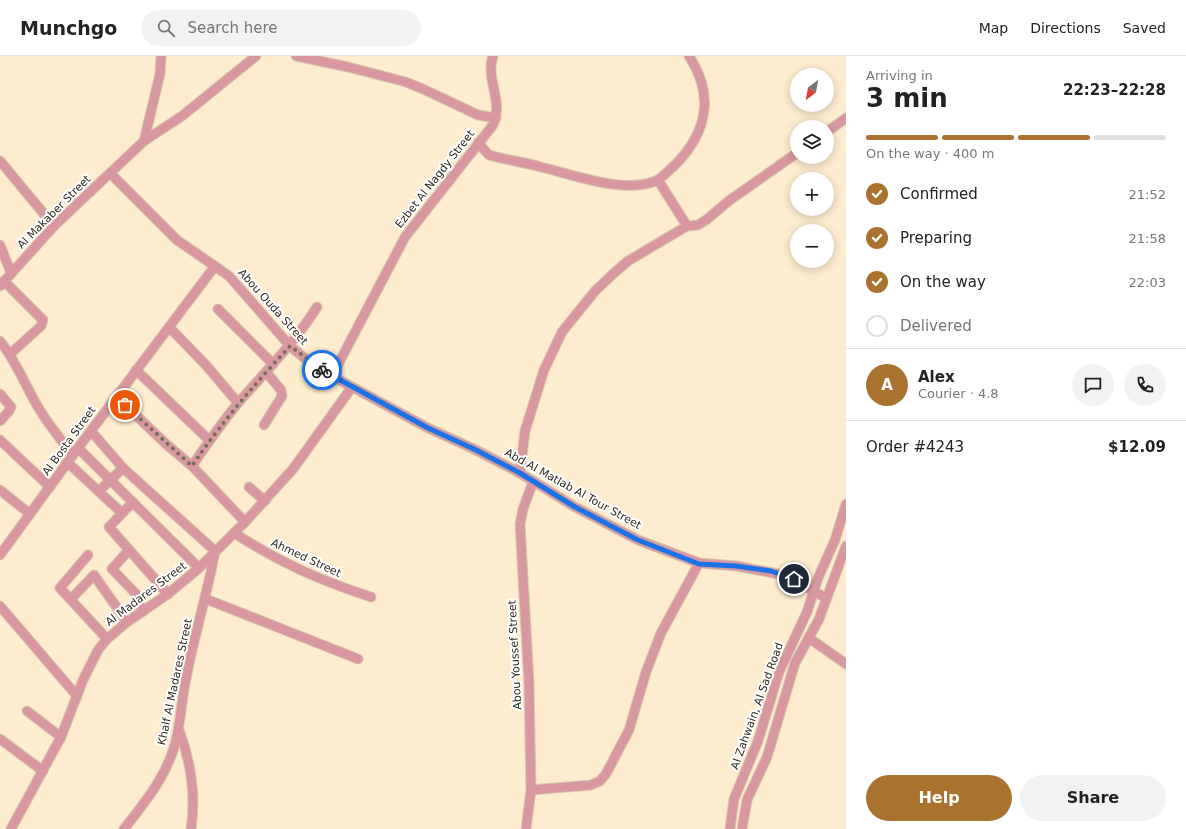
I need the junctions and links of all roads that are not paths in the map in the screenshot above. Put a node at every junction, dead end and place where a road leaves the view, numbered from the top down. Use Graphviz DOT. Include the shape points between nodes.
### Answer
graph roads {
  1 [pos="161,56"];
  2 [pos="256,56"];
  3 [pos="296,56"];
  4 [pos="493,56"];
  5 [pos="689,56"];
  6 [pos="496,118"];
  7 [pos="846,118"];
  8 [pos="834,127"];
  9 [pos="144,142"];
  10 [pos="478,143"];
  11 [pos="790,158"];
  12 [pos="0,161"];
  13 [pos="111,174"];
  14 [pos="658,180"];
  15 [pos="54,226"];
  16 [pos="687,226"];
  17 [pos="0,246"];
  18 [pos="215,266"];
  19 [pos="11,273"];
  20 [pos="2,284"];
  21 [pos="318,307"];
  22 [pos="218,309"];
  23 [pos="168,327"];
  24 [pos="0,341"];
  25 [pos="290,346"];
  26 [pos="10,354"];
  27 [pos="273,364"];
  28 [pos="136,370"];
  29 [pos="266,372"];
  30 [pos="332,376"];
  31 [pos="352,387"];
  32 [pos="0,394"];
  33 [pos="116,397"];
  34 [pos="238,403"];
  35 [pos="0,421"];
  36 [pos="264,425"];
  37 [pos="91,431"];
  38 [pos="0,440"];
  39 [pos="209,440"];
  40 [pos="73,455"];
  41 [pos="192,466"];
  42 [pos="123,468"];
  43 [pos="520,473"];
  44 [pos="110,481"];
  45 [pos="533,482"];
  46 [pos="50,487"];
  47 [pos="249,487"];
  48 [pos="0,490"];
  49 [pos="99,491"];
  50 [pos="133,502"];
  51 [pos="265,502"];
  52 [pos="846,504"];
  53 [pos="122,513"];
  54 [pos="30,514"];
  55 [pos="245,522"];
  56 [pos="234,533"];
  57 [pos="846,546"];
  58 [pos="129,550"];
  59 [pos="215,551"];
  60 [pos="0,555"];
  61 [pos="88,555"];
  62 [pos="699,564"];
  63 [pos="199,568"];
  64 [pos="814,590"];
  65 [pos="168,594"];
  66 [pos="371,597"];
  67 [pos="826,598"];
  68 [pos="71,599"];
  69 [pos="206,599"];
  70 [pos="0,606"];
  71 [pos="142,612"];
  72 [pos="127,622"];
  73 [pos="809,638"];
  74 [pos="106,639"];
  75 [pos="358,659"];
  76 [pos="846,664"];
  77 [pos="77,696"];
  78 [pos="27,711"];
  79 [pos="179,729"];
  80 [pos="61,737"];
  81 [pos="0,739"];
  82 [pos="43,771"];
  83 [pos="531,790"];
  84 [pos="11,829"];
  85 [pos="124,829"];
  86 [pos="191,829"];
  87 [pos="526,829"];
  88 [pos="730,829"];
  89 [pos="742,829"];
  1 -- 9 [label="street" via="160,74"];
  2 -- 9 [label="street, Al Makaber Street" via="182,116"];
  3 -- 6 [label="street" via="406,82 478,115"];
  4 -- 6 [label="street" via="491,68 497,101"];
  5 -- 14 [label="street" via="703,86 705,104 702,120 698,135 689,150 675,167"];
  6 -- 10 [label="street, Ezbet Al Nagdy Street"];
  7 -- 8 [label="street"];
  9 -- 13 [label="street, Al Makaber Street"];
  10 -- 14 [label="street" via="490,155 592,180 634,186 648,185"];
  10 -- 30 [label="street, Ezbet Al Nagdy Street" via="405,237"];
  11 -- 16 [label="street" via="706,220 698,225"];
  12 -- 15 [label="street"];
  13 -- 15 [label="street, Al Makaber Street"];
  13 -- 18 [label="street, Abou Ouda Street" via="177,240"];
  14 -- 16 [label="street"];
  15 -- 19 [label="street, Al Makaber Street"];
  16 -- 43 [label="street" via="628,261 595,291 562,332 544,370 525,431"];
  17 -- 19 [label="street"];
  18 -- 23 [label="street, Al Bosta Street"];
  18 -- 25 [label="street, Abou Ouda Street" via="230,276"];
  19 -- 20 [label="street, Al Makaber Street"];
  20 -- 26 [label="street" via="43,320 41,326"];
  21 -- 25 [label="street"];
  22 -- 27 [label="street"];
  23 -- 28 [label="street, Al Bosta Street"];
  23 -- 34 [label="street" via="205,364"];
  24 -- 26 [label="street"];
  25 -- 27 [label="street"];
  25 -- 30 [label="street, Abou Ouda Street"];
  26 -- 40 [label="street" via="38,407"];
  27 -- 29 [label="street"];
  28 -- 33 [label="street, Al Bosta Street"];
  28 -- 39 [label="street"];
  29 -- 34 [label="street"];
  29 -- 36 [label="street" via="282,390 282,396"];
  30 -- 31 [label="street, Abou Ouda Street"];
  31 -- 43 [label="street, Abd Al Matlab Al Tour Street"];
  31 -- 51 [label="street, Al Madares Street" via="312,445"];
  32 -- 35 [label="street" via="11,408"];
  33 -- 37 [label="street, Al Bosta Street"];
  33 -- 41 [label="street"];
  34 -- 39 [label="street"];
  37 -- 40 [label="street, Al Bosta Street"];
  37 -- 42 [label="street"];
  38 -- 46 [label="street"];
  39 -- 41 [label="street"];
  40 -- 44 [label="street"];
  40 -- 46 [label="street, Al Bosta Street"];
  40 -- 49 [label="street"];
  41 -- 55 [label="street"];
  42 -- 44 [label="street"];
  42 -- 59 [label="street"];
  43 -- 45 [label="street, Abd Al Matlab Al Tour Street"];
  44 -- 49 [label="street"];
  44 -- 50 [label="street"];
  45 -- 62 [label="street, Abd Al Matlab Al Tour Street" via="638,540"];
  45 -- 83 [label="street, Abou Youssef Street" via="520,524 529,683"];
  46 -- 54 [label="street, Al Bosta Street"];
  47 -- 51 [label="street"];
  48 -- 54 [label="street"];
  49 -- 53 [label="street"];
  50 -- 53 [label="street"];
  50 -- 63 [label="street"];
  51 -- 55 [label="street, Al Madares Street"];
  52 -- 64 [label="street, Al Zahwain, Al Sad Road" via="835,540"];
  53 -- 58 [label="street" via="109,527"];
  54 -- 60 [label="street, Al Bosta Street"];
  55 -- 56 [label="street, Al Madares Street"];
  56 -- 59 [label="street, Al Madares Street"];
  56 -- 66 [label="street, Ahmed Street" via="300,571"];
  57 -- 67 [label="street, Al Zahwain, Al Sad Road"];
  58 -- 65 [label="street"];
  58 -- 71 [label="street" via="112,569 136,594"];
  59 -- 63 [label="street, Al Madares Street"];
  59 -- 69 [label="street, Khalf Al Madares Street"];
  61 -- 68 [label="street" via="60,588"];
  62 -- 64 [label="street, Abd Al Matlab Al Tour Street" via="771,571"];
  62 -- 83 [label="street" via="661,633 646,672 629,730 606,774 600,781 591,785"];
  63 -- 65 [label="street, Al Madares Street"];
  64 -- 67 [label="street, Abd Al Matlab Al Tour Street"];
  64 -- 88 [label="street, Al Zahwain, Al Sad Road" via="808,612 779,672 758,741 734,799"];
  65 -- 71 [label="street, Al Madares Street"];
  67 -- 73 [label="street, Al Zahwain, Al Sad Road"];
  68 -- 72 [label="street" via="94,575"];
  68 -- 74 [label="street"];
  69 -- 75 [label="street"];
  69 -- 79 [label="street, Khalf Al Madares Street" via="184,685"];
  70 -- 77 [label="street"];
  71 -- 72 [label="street, Al Madares Street"];
  72 -- 74 [label="street, Al Madares Street"];
  73 -- 76 [label="street"];
  73 -- 89 [label="street, Al Zahwain, Al Sad Road" via="795,663 767,757 749,796"];
  74 -- 77 [label="street, Al Madares Street" via="90,664"];
  77 -- 80 [label="street, Al Madares Street"];
  78 -- 80 [label="street"];
  79 -- 85 [label="street, Khalf Al Madares Street" via="170,760 160,779"];
  79 -- 86 [label="street" via="191,769"];
  80 -- 82 [label="street, Al Madares Street"];
  81 -- 82 [label="street"];
  82 -- 84 [label="street, Al Madares Street"];
  83 -- 87 [label="street, Abou Youssef Street"];
}
